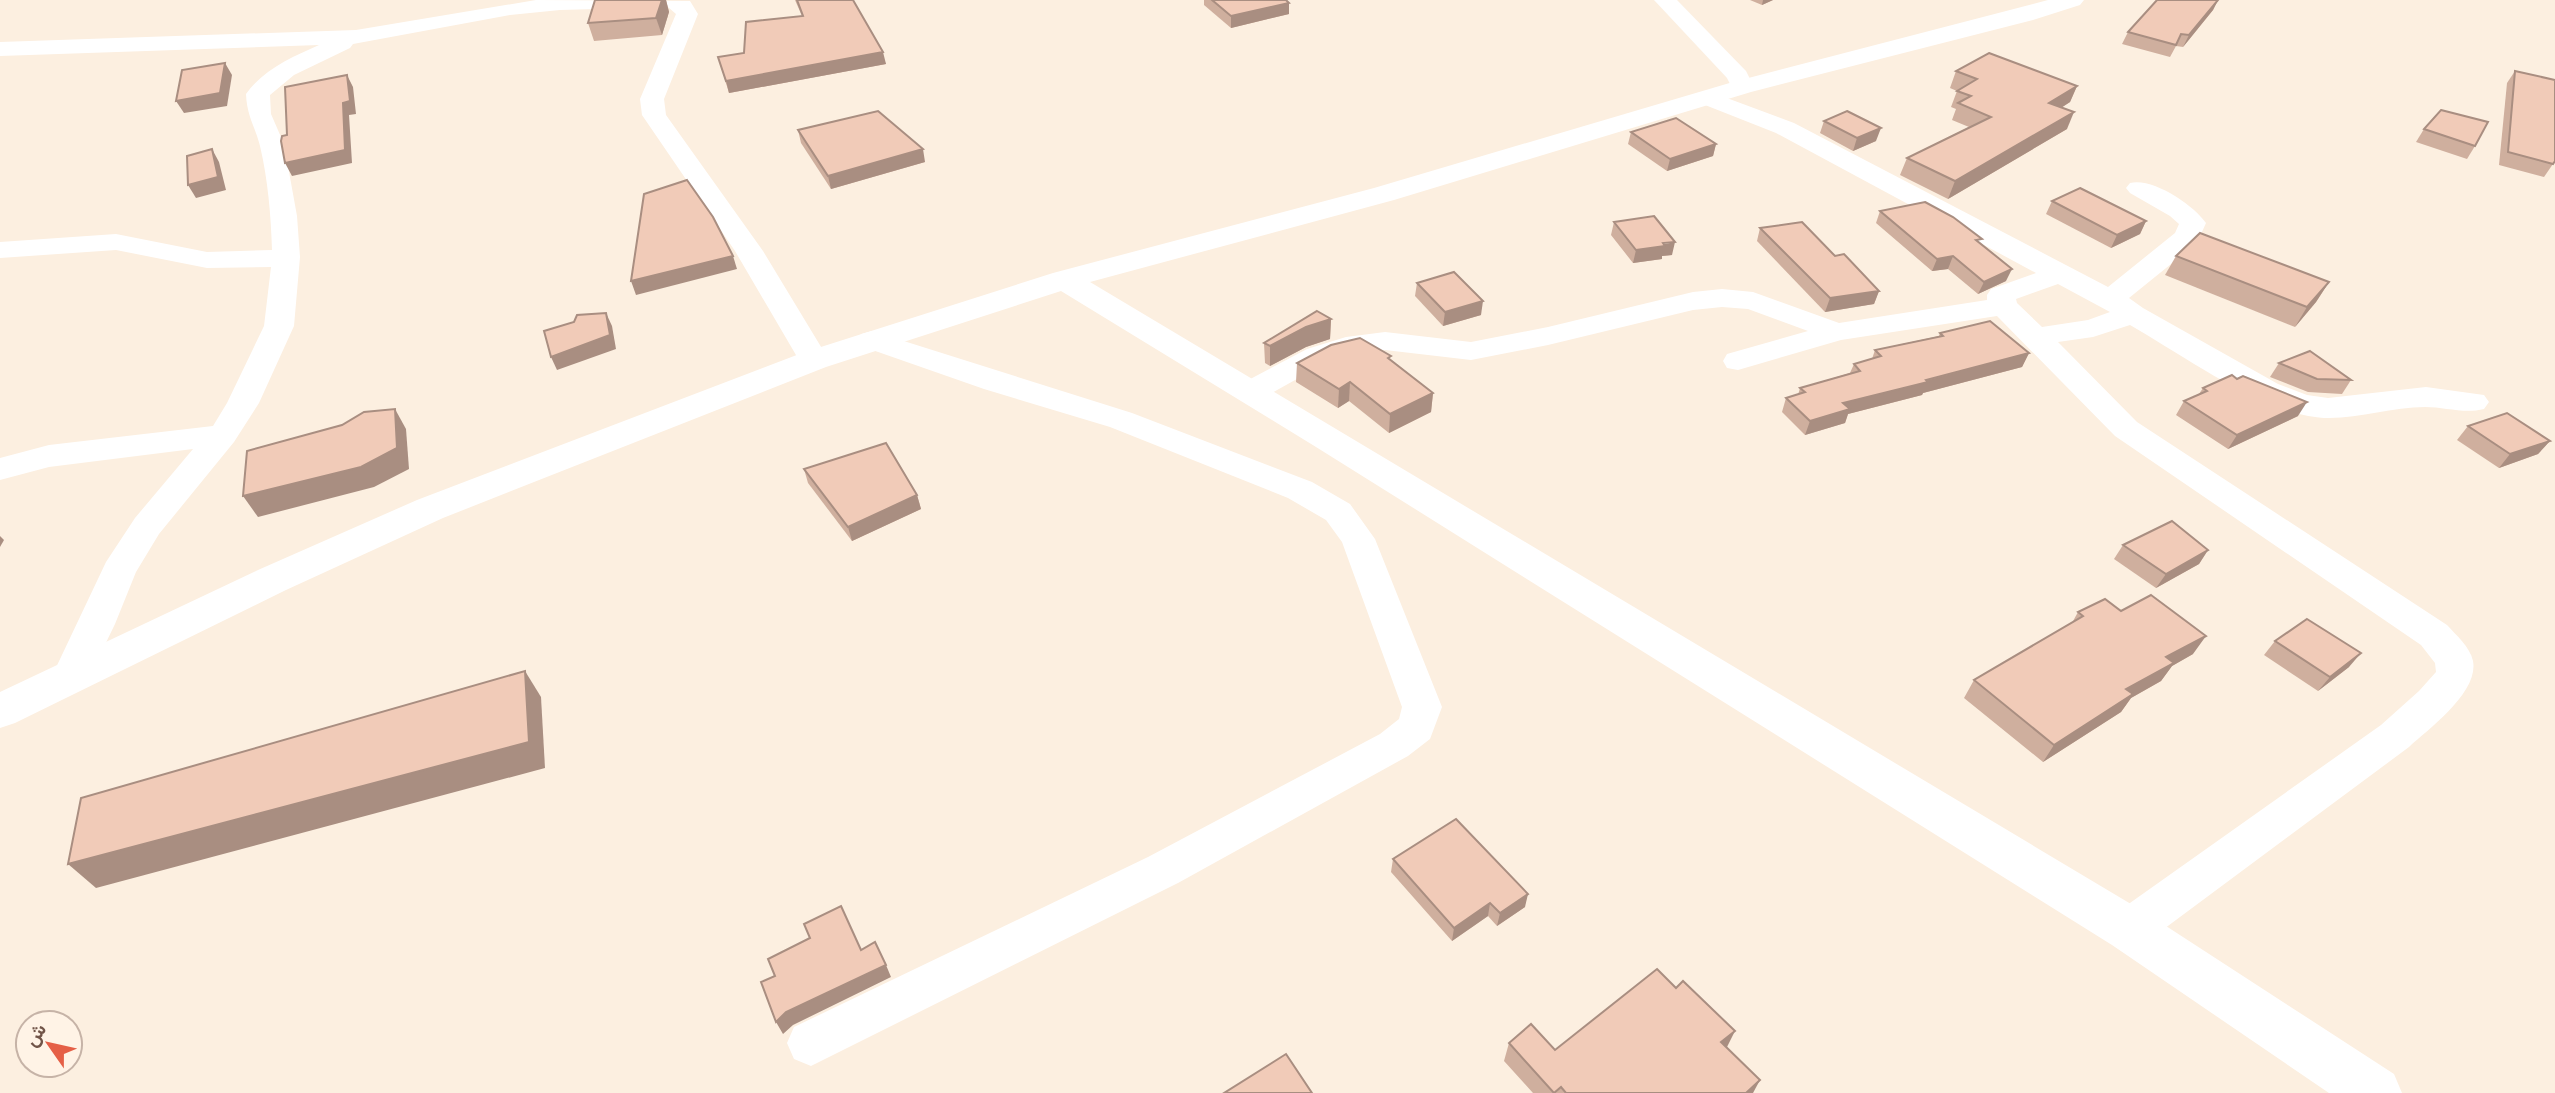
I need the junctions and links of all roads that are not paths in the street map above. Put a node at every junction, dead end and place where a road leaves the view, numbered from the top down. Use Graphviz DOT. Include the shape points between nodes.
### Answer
graph roads {
  1 [pos="434,0"];
  2 [pos="1665,0"];
  3 [pos="2072,0"];
  4 [pos="673,1"];
  5 [pos="356,37"];
  6 [pos="0,49"];
  7 [pos="1742,87"];
  8 [pos="1708,98"];
  9 [pos="2139,188"];
  10 [pos="0,250"];
  11 [pos="286,257"];
  12 [pos="2059,274"];
  13 [pos="1064,280"];
  14 [pos="2003,306"];
  15 [pos="2122,306"];
  16 [pos="1837,332"];
  17 [pos="2039,336"];
  18 [pos="872,340"];
  19 [pos="814,360"];
  20 [pos="1738,361"];
  21 [pos="1250,392"];
  22 [pos="2473,402"];
  23 [pos="223,435"];
  24 [pos="0,469"];
  25 [pos="71,676"];
  26 [pos="0,711"];
  27 [pos="2129,929"];
  28 [pos="811,1043"];
  29 [pos="2375,1093"];
  1 -- 5 [label="street"];
  2 -- 7 [label="street" via="1731,68"];
  3 -- 7 [label="street"];
  4 -- 5 [label="street" via="523,8"];
  4 -- 19 [label="street" via="687,14 652,99 654,115 749,251"];
  5 -- 6 [label="street"];
  5 -- 11 [label="street" via="289,67 258,94 259,114 272,144"];
  7 -- 8 [label="street"];
  8 -- 12 [label="street" via="1785,128"];
  8 -- 13 [label="street" via="1384,194"];
  9 -- 15 [label="street" via="2193,223 2187,237"];
  10 -- 11 [label="street" via="116,242 207,260"];
  11 -- 23 [label="street" via="279,326"];
  12 -- 14 [label="street" via="2001,295"];
  12 -- 15 [label="street"];
  13 -- 18 [label="street"];
  13 -- 21 [label="street"];
  14 -- 16 [label="street"];
  14 -- 17 [label="street"];
  15 -- 17 [label="street" via="2094,328"];
  15 -- 22 [label="street" via="2267,391 2302,404 2328,408 2426,397"];
  16 -- 20 [label="street"];
  16 -- 21 [label="street" via="1753,301 1721,298 1471,352 1385,341 1346,345"];
  17 -- 27 [label="street" via="2126,429 2434,635 2454,659 2455,676 2395,736"];
  18 -- 19 [label="street"];
  18 -- 28 [label="street" via="1121,420 1300,490 1338,512 1358,539 1422,707 1416,728 1394,745 1163,870"];
  19 -- 25 [label="street" via="430,509"];
  21 -- 27 [label="street"];
  23 -- 24 [label="street" via="49,456"];
  23 -- 25 [label="street" via="147,526 120,571"];
  25 -- 26 [label="street"];
  27 -- 29 [label="street"];
}
